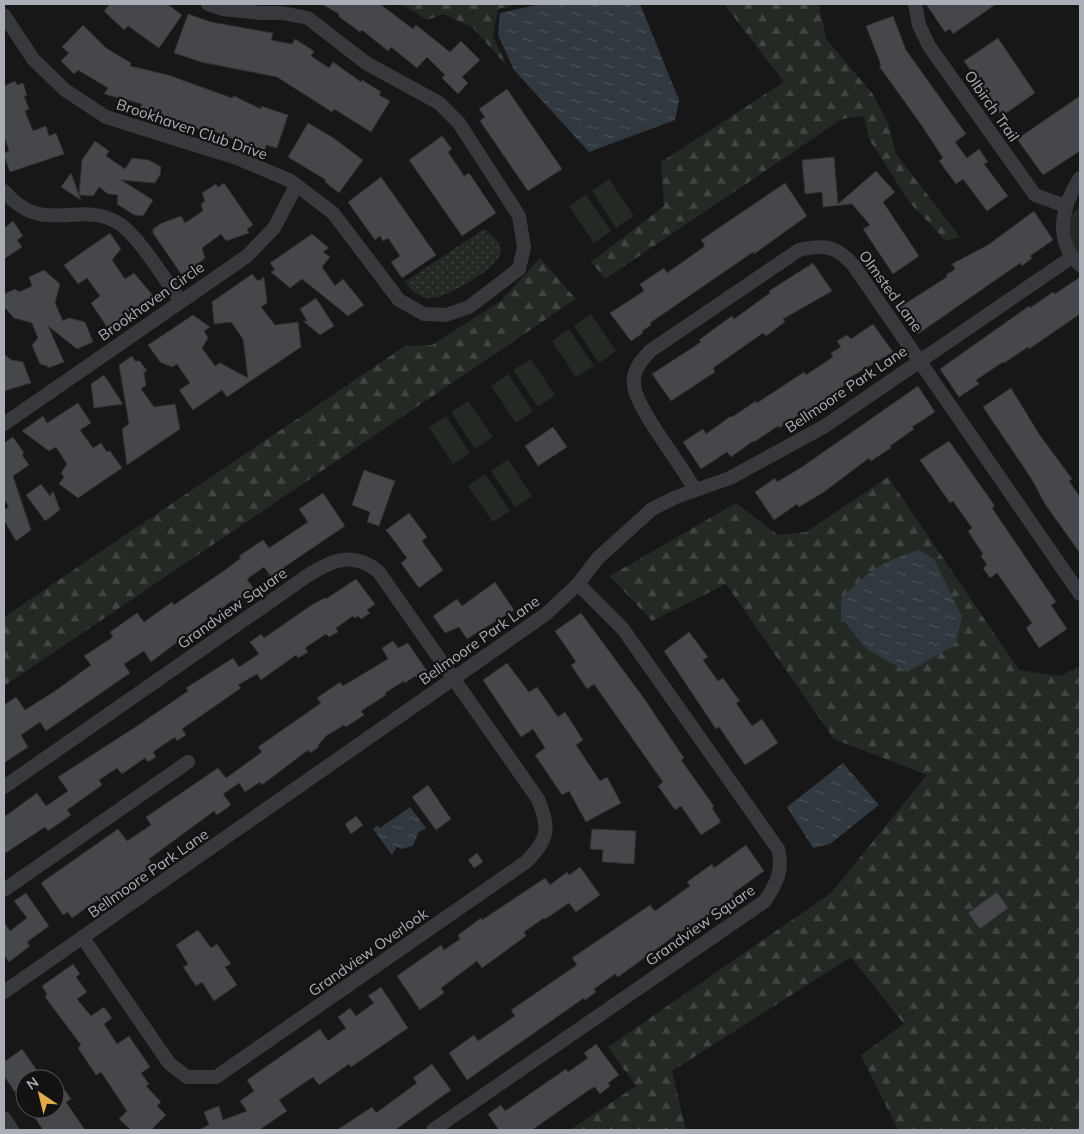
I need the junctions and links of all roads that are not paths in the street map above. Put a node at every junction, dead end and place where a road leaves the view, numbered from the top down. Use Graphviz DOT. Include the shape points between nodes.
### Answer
graph roads {
  1 [pos="208,4"];
  2 [pos="915,4"];
  3 [pos="4,15"];
  4 [pos="1080,178"];
  5 [pos="296,186"];
  6 [pos="4,191"];
  7 [pos="1066,206"];
  8 [pos="1076,261"];
  9 [pos="180,300"];
  10 [pos="920,360"];
  11 [pos="4,424"];
  12 [pos="695,490"];
  13 [pos="578,584"];
  14 [pos="1080,594"];
  15 [pos="454,678"];
  16 [pos="188,762"];
  17 [pos="4,787"];
  18 [pos="4,890"];
  19 [pos="83,938"];
  20 [pos="4,992"];
  21 [pos="4,1118"];
  22 [pos="12,1130"];
  23 [pos="433,1130"];
  1 -- 5 [label="street, Brookhaven Club Drive" via="222,9 308,18 366,63 439,103 459,123 519,216 524,247 519,269 469,307 446,316 424,314 399,300 333,213"];
  2 -- 7 [label="street, Olbirch Trail" via="919,25 929,46 1035,195"];
  3 -- 5 [label="street, Brookhaven Club Drive" via="33,59 65,90 106,117 237,158"];
  4 -- 7 [label="street, Bellmoore Park Lane"];
  5 -- 9 [label="street, Brookhaven Circle" via="274,228 259,246"];
  6 -- 9 [label="street" via="13,202 43,216 63,217 82,213 120,224 132,235"];
  7 -- 8 [label="street, Bellmoore Park Lane" via="1062,224 1066,245"];
  8 -- 10 [label="street, Bellmoore Park Lane"];
  9 -- 11 [label="street, Brookhaven Circle"];
  10 -- 12 [label="street, Bellmoore Park Lane" via="825,426 730,478"];
  10 -- 12 [label="street, Olmsted Lane" via="842,252 815,246 799,250 650,351 635,372 634,384 639,402"];
  10 -- 14 [label="street, Olmsted Lane"];
  12 -- 13 [label="street, Bellmoore Park Lane" via="652,509 598,558"];
  13 -- 15 [label="street, Bellmoore Park Lane" via="546,614"];
  13 -- 23 [label="street, Grandview Square" via="623,629 778,849 781,860 777,882 765,901"];
  15 -- 17 [label="street, Grandview Square" via="378,571 357,561 334,560"];
  15 -- 19 [label="street, Bellmoore Park Lane"];
  15 -- 19 [label="street, Grandview Overlook" via="538,799 547,821 536,852 519,867 216,1077 187,1077 169,1063"];
  16 -- 18 [label="street"];
  19 -- 20 [label="street, Bellmoore Park Lane"];
  21 -- 22 [label="street"];
}
